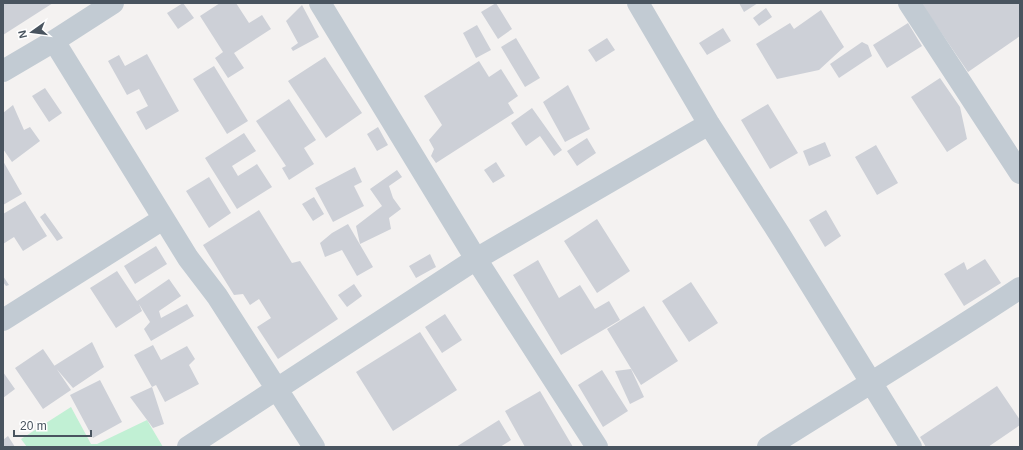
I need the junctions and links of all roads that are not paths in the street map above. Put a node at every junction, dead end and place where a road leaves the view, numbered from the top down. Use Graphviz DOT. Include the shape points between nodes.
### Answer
graph roads {
  1 [pos="113,3"];
  2 [pos="320,3"];
  3 [pos="638,3"];
  4 [pos="909,3"];
  5 [pos="54,41"];
  6 [pos="3,71"];
  7 [pos="709,124"];
  8 [pos="1020,173"];
  9 [pos="163,219"];
  10 [pos="476,259"];
  11 [pos="1020,288"];
  12 [pos="3,320"];
  13 [pos="871,382"];
  14 [pos="277,389"];
  15 [pos="188,447"];
  16 [pos="314,447"];
  17 [pos="597,447"];
  18 [pos="768,447"];
  19 [pos="910,447"];
  1 -- 5 [label="street"];
  2 -- 10 [label="street"];
  3 -- 7 [label="street"];
  4 -- 8 [label="street"];
  5 -- 6 [label="street"];
  5 -- 9 [label="street"];
  7 -- 10 [label="street"];
  7 -- 13 [label="street"];
  9 -- 12 [label="street"];
  9 -- 14 [label="street"];
  10 -- 14 [label="street"];
  10 -- 17 [label="street"];
  11 -- 13 [label="street"];
  13 -- 18 [label="street"];
  13 -- 19 [label="street"];
  14 -- 15 [label="street"];
  14 -- 16 [label="street"];
}
